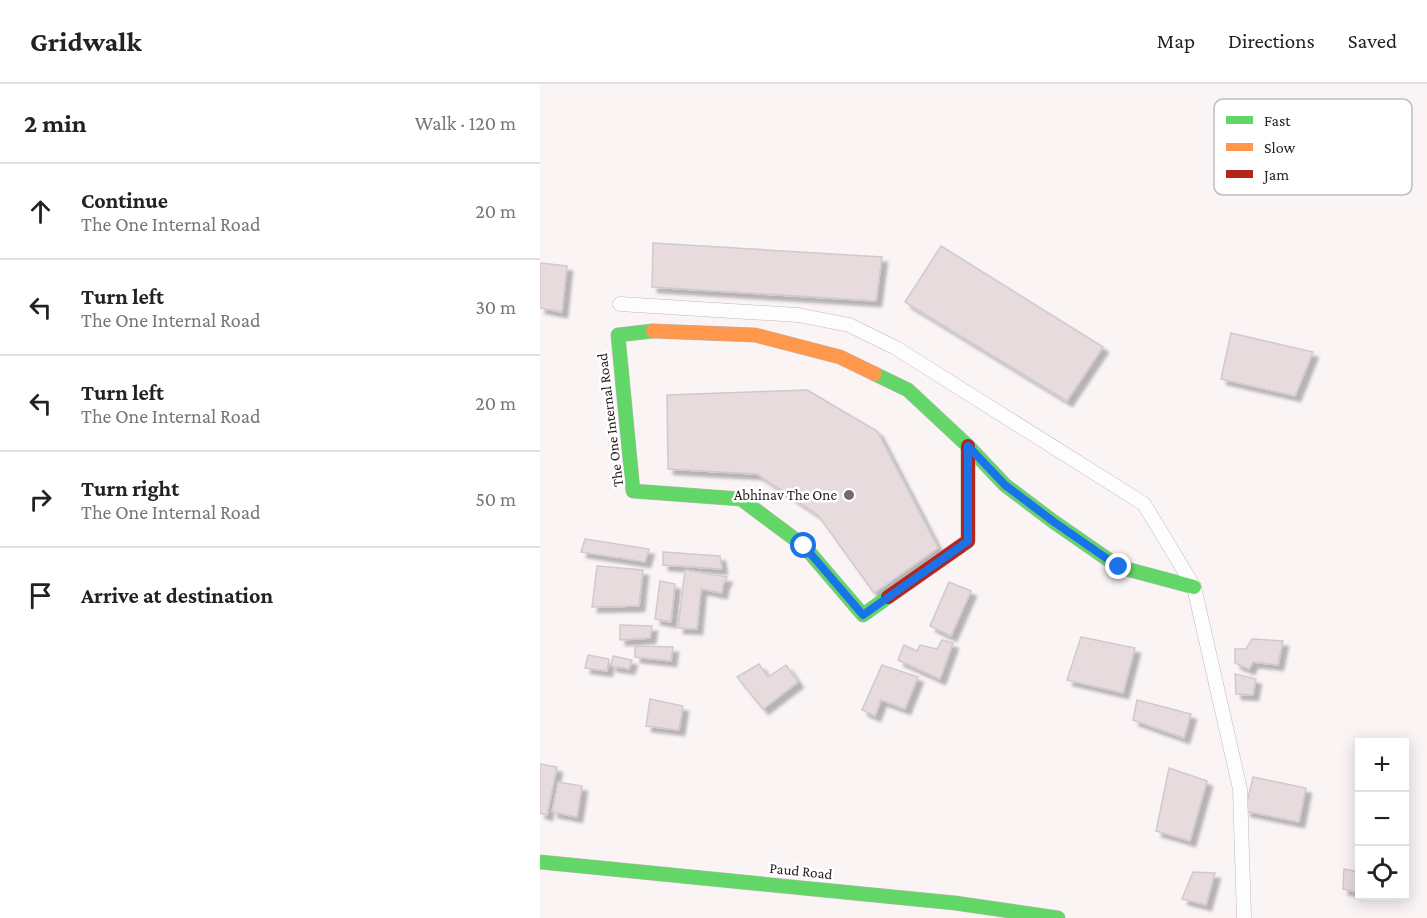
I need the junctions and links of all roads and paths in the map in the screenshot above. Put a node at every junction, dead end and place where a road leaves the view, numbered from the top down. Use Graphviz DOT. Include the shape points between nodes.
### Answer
graph roads {
  1 [pos="620,304"];
  2 [pos="968,446"];
  3 [pos="1194,587"];
  4 [pos="540,862"];
  5 [pos="1058,918"];
  6 [pos="1244,918"];
  1 -- 3 [label="lane" via="798,315 849,326 896,348 1144,504"];
  2 -- 2 [label="street, The One Internal Road" via="908,390 840,357 756,335 618,335 633,491 741,499 804,546 863,615 968,541"];
  2 -- 3 [label="street, The One Internal Road" via="1005,485 1119,567"];
  3 -- 6 [label="lane" via="1240,789"];
  4 -- 5 [label="street, Paud Road" via="955,903"];
}
